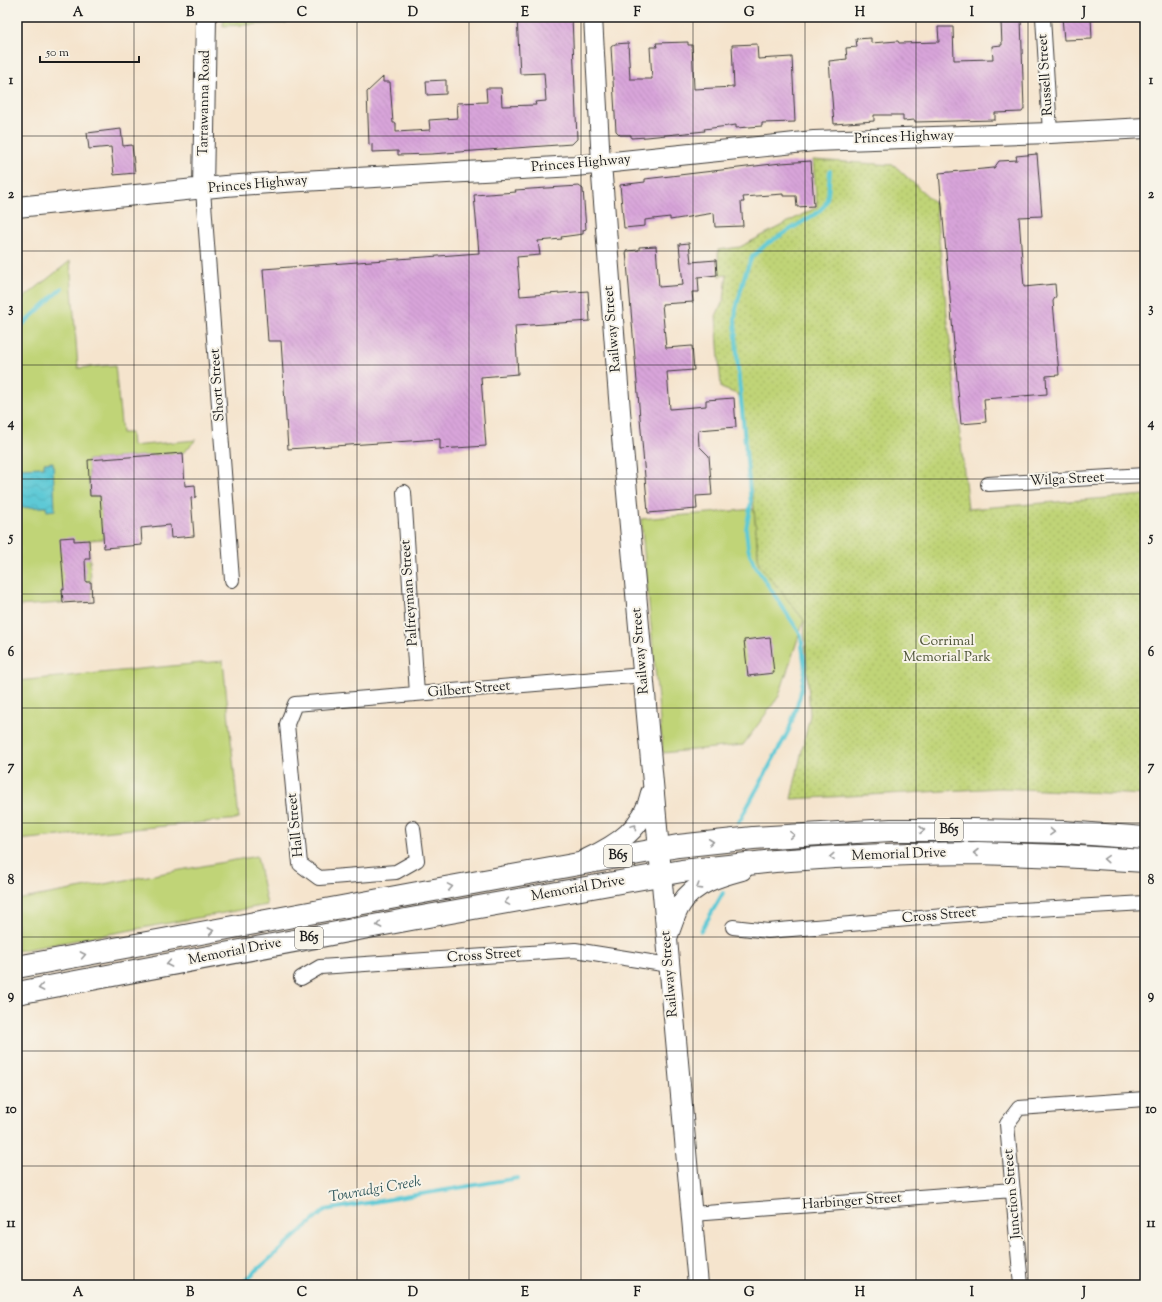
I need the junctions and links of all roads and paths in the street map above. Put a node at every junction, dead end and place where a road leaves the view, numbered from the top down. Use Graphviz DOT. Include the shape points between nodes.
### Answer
graph roads {
  1 [pos="206,17"];
  2 [pos="593,17"];
  3 [pos="1043,17"];
  4 [pos="1145,128"];
  5 [pos="1050,133"];
  6 [pos="601,163"];
  7 [pos="203,190"];
  8 [pos="17,208"];
  9 [pos="1145,475"];
  10 [pos="988,484"];
  11 [pos="404,492"];
  12 [pos="232,580"];
  13 [pos="644,674"];
  14 [pos="417,694"];
  15 [pos="295,704"];
  16 [pos="653,780"];
  17 [pos="413,828"];
  18 [pos="1145,838"];
  19 [pos="658,849"];
  20 [pos="775,861"];
  21 [pos="1145,861"];
  22 [pos="578,863"];
  23 [pos="660,874"];
  24 [pos="1145,903"];
  25 [pos="733,927"];
  26 [pos="667,938"];
  27 [pos="669,965"];
  28 [pos="17,968"];
  29 [pos="301,978"];
  30 [pos="17,993"];
  31 [pos="1145,1099"];
  32 [pos="1013,1190"];
  33 [pos="692,1214"];
  34 [pos="698,1285"];
  35 [pos="1021,1285"];
  1 -- 7 [label="main road, Tarrawanna Road"];
  2 -- 6 [label="street, Railway Street"];
  3 -- 5 [label="street, Russell Street"];
  4 -- 5 [label="main road, Princes Highway"];
  5 -- 6 [label="main road, Princes Highway" via="814,141"];
  6 -- 7 [label="main road, Princes Highway" via="284,182"];
  6 -- 13 [label="main road, Railway Street" via="622,437"];
  7 -- 8 [label="main road, Princes Highway"];
  7 -- 12 [label="street, Short Street"];
  9 -- 10 [label="street, Wilga Street"];
  11 -- 14 [label="street, Palfreyman Street"];
  13 -- 14 [label="street, Gilbert Street"];
  13 -- 16 [label="main road, Railway Street"];
  14 -- 15 [label="street, Gilbert Street"];
  15 -- 17 [label="street, Hall Street" via="287,724 300,864 318,878 396,872 417,860"];
  16 -- 19 [label="main road, Railway Street"];
  22 -- 16 [label="main road, one-way" via="609,848 635,827 646,808"];
  19 -- 18 [label="main road, Memorial Drive / B65, one-way" via="753,838 891,830 973,830"];
  19 -- 22 [label="main road, Memorial Drive / B65"];
  19 -- 23 [label="main road, Railway Street"];
  21 -- 20 [label="main road, Memorial Drive / B65, one-way" via="978,853 872,855"];
  20 -- 23 [label="main road, Memorial Drive / B65"];
  20 -- 26 [label="main road, one-way" via="719,877 691,892 681,904"];
  28 -- 22 [label="main road, Memorial Drive / B65, one-way"];
  23 -- 26 [label="main road, Railway Street"];
  23 -- 30 [label="main road, Memorial Drive / B65, one-way"];
  24 -- 25 [label="street, Cross Street" via="1003,911 768,931"];
  26 -- 27 [label="main road, Railway Street"];
  27 -- 29 [label="street, Cross Street" via="575,950 320,967"];
  27 -- 33 [label="main road, Railway Street"];
  31 -- 32 [label="street, Junction Street" via="1019,1108 1007,1124"];
  32 -- 33 [label="street, Harbinger Street"];
  32 -- 35 [label="street, Junction Street"];
  33 -- 34 [label="main road, Railway Street"];
}
